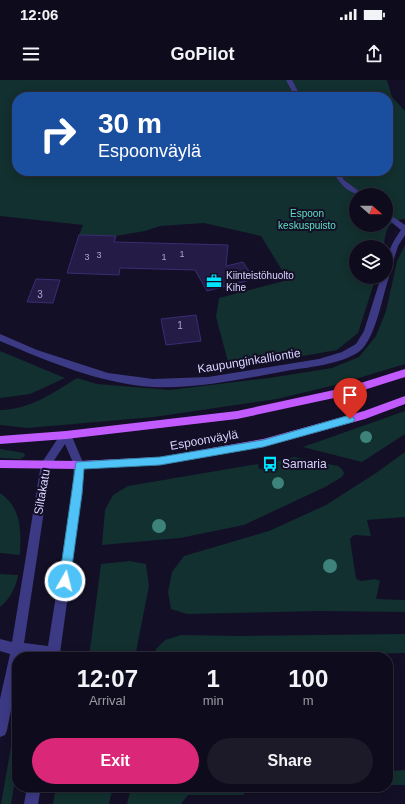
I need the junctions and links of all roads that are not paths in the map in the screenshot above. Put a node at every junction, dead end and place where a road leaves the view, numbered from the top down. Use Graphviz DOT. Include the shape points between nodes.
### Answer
graph roads {
  1 [pos="289,80"];
  2 [pos="295,92"];
  3 [pos="338,176"];
  4 [pos="351,188"];
  5 [pos="393,220"];
  6 [pos="405,229"];
  7 [pos="393,249"];
  8 [pos="383,284"];
  9 [pos="0,337"];
  10 [pos="405,373"];
  11 [pos="405,400"];
  12 [pos="66,435"];
  13 [pos="0,440"];
  14 [pos="0,464"];
  15 [pos="46,464"];
  16 [pos="79,465"];
  17 [pos="0,645"];
  18 [pos="17,649"];
  19 [pos="16,652"];
  20 [pos="36,652"];
  21 [pos="54,652"];
  22 [pos="12,673"];
  23 [pos="0,730"];
  24 [pos="33,792"];
  25 [pos="32,804"];
  1 -- 2 [label="street"];
  3 -- 4 [label="street"];
  5 -- 6 [label="street"];
  6 -- 7 [label="street"];
  8 -- 9 [label="street, Kaupunginkalliontie" via="368,331 359,346 345,355 319,362 208,381 153,383 108,377 34,352"];
  10 -- 12 [label="main road, Espoonväylä" via="348,390 237,415"];
  11 -- 16 [label="main road, Espoonväylä" via="365,415 263,444 160,461"];
  12 -- 13 [label="main road, Espoonväylä"];
  12 -- 15 [label="street, Siltakatu"];
  12 -- 16 [label="street"];
  14 -- 15 [label="main road, Espoonväylä"];
  15 -- 16 [label="main road, Espoonväylä"];
  15 -- 18 [label="street, Siltakatu"];
  16 -- 21 [label="street"];
  17 -- 18 [label="street"];
  18 -- 19 [label="street, Siltakatu"];
  18 -- 20 [label="street"];
  22 -- 23 [label="street, Siltakatu"];
  24 -- 25 [label="street"];
}
